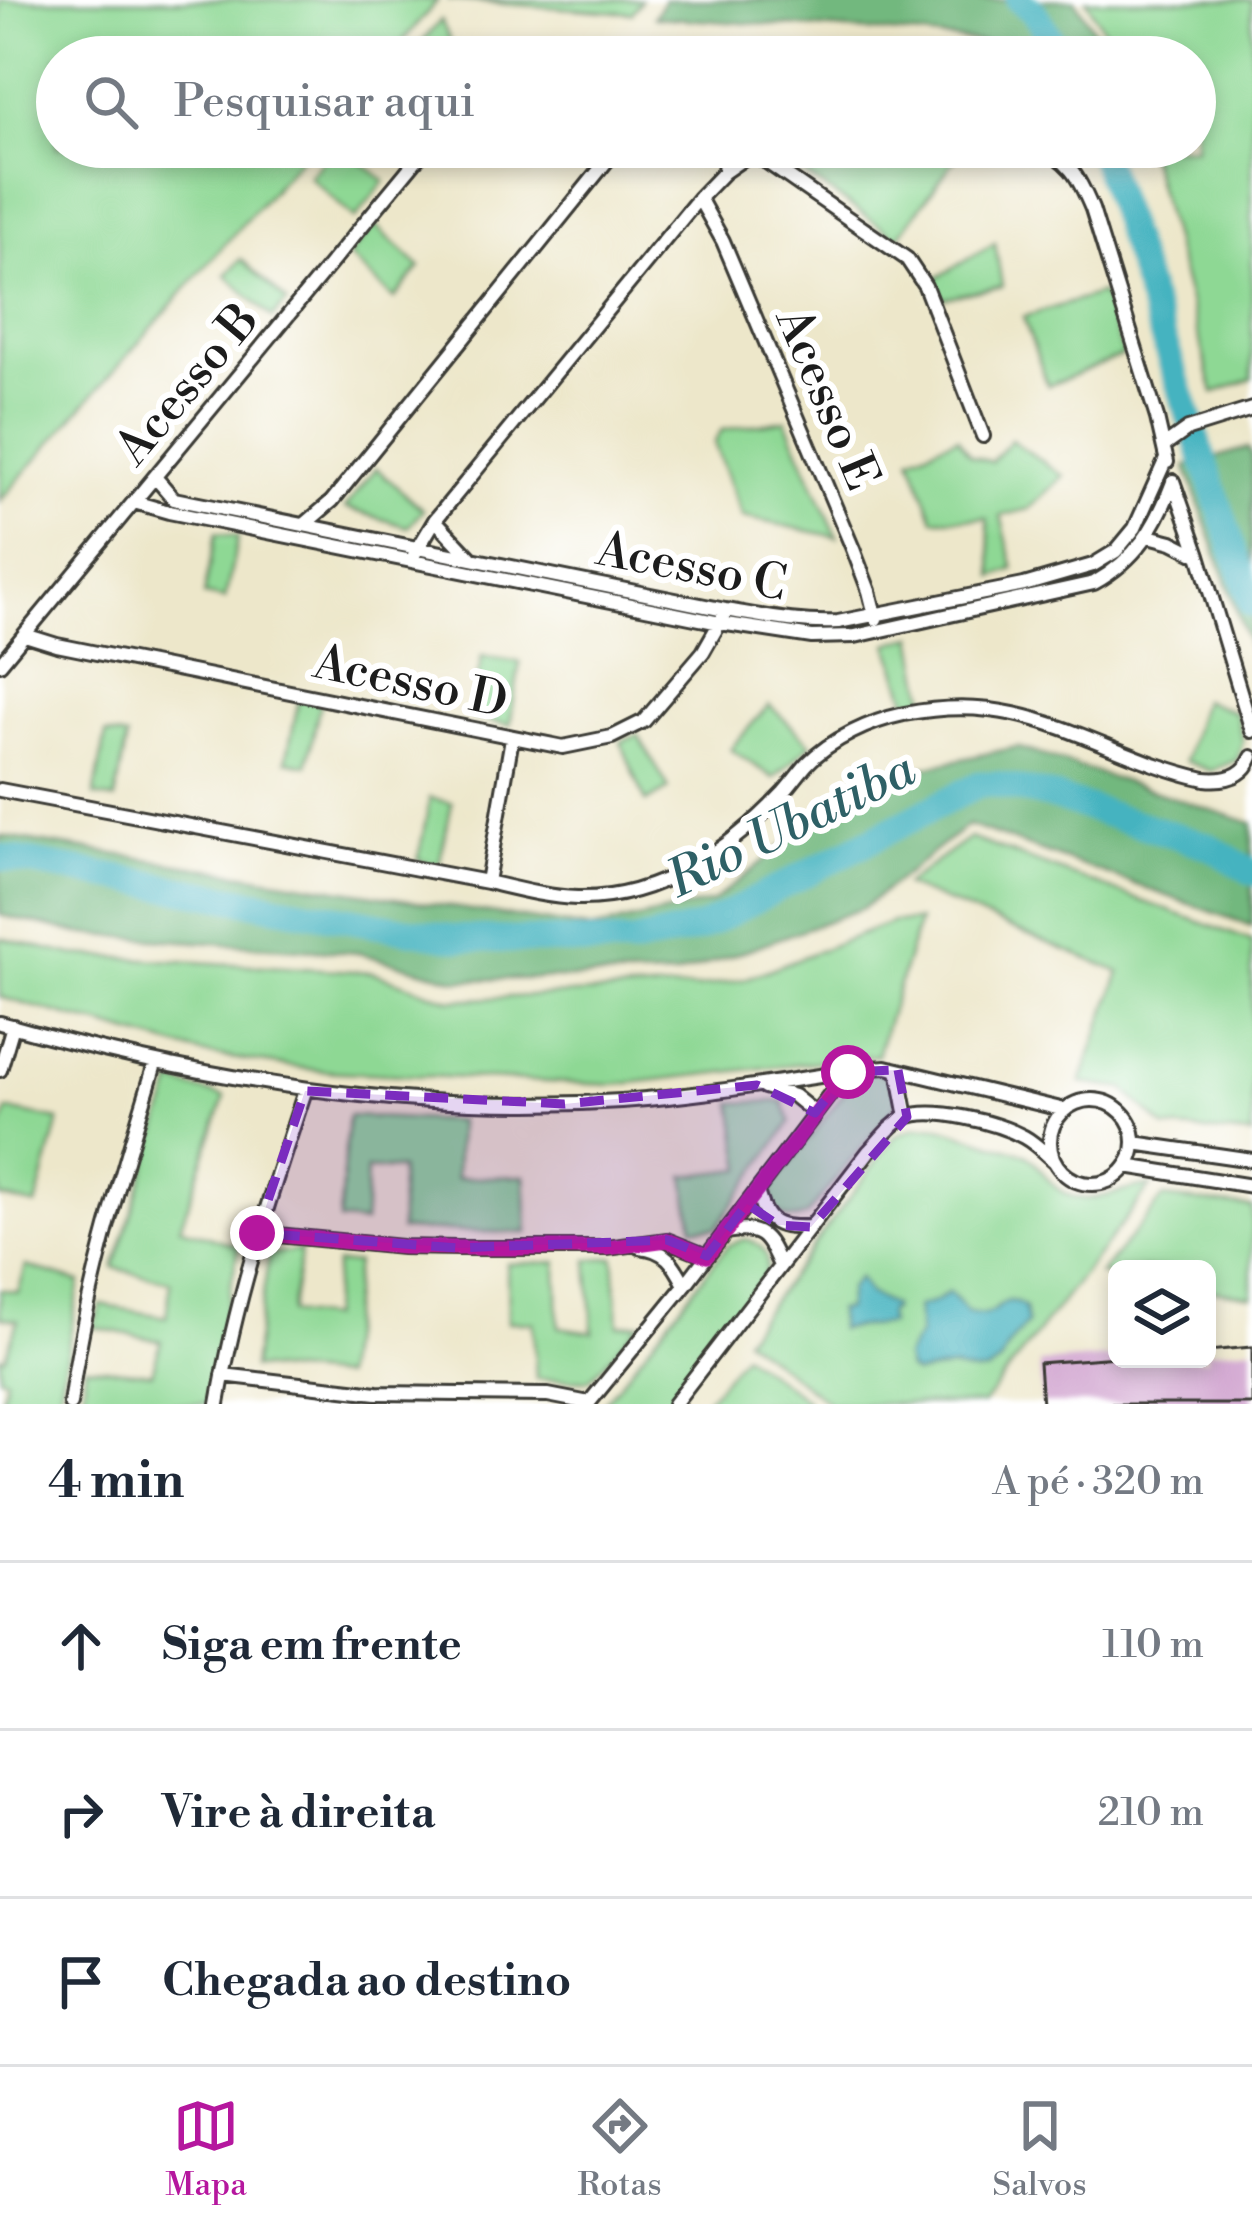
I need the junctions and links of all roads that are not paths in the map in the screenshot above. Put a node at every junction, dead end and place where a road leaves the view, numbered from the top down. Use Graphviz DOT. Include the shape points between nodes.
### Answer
graph roads {
  1 [pos="410,168"];
  2 [pos="601,168"];
  3 [pos="724,168"];
  4 [pos="730,168"];
  5 [pos="781,168"];
  6 [pos="1070,168"];
  7 [pos="724,172"];
  8 [pos="699,198"];
  9 [pos="1252,409"];
  10 [pos="1157,418"];
  11 [pos="1189,428"];
  12 [pos="983,436"];
  13 [pos="1165,452"];
  14 [pos="155,477"];
  15 [pos="1173,482"];
  16 [pos="332,501"];
  17 [pos="134,502"];
  18 [pos="172,505"];
  19 [pos="435,520"];
  20 [pos="301,530"];
  21 [pos="1149,536"];
  22 [pos="336,539"];
  23 [pos="413,555"];
  24 [pos="1198,555"];
  25 [pos="471,558"];
  26 [pos="876,615"];
  27 [pos="723,617"];
  28 [pos="878,632"];
  29 [pos="25,635"];
  30 [pos="0,664"];
  31 [pos="1252,731"];
  32 [pos="512,738"];
  33 [pos="1252,757"];
  34 [pos="0,790"];
  35 [pos="487,882"];
  36 [pos="7,1024"];
  37 [pos="155,1064"];
  38 [pos="0,1070"];
  39 [pos="898,1070"];
  40 [pos="848,1072"];
  41 [pos="956,1084"];
  42 [pos="757,1085"];
  43 [pos="305,1090"];
  44 [pos="1010,1098"];
  45 [pos="1065,1110"];
  46 [pos="815,1113"];
  47 [pos="946,1115"];
  48 [pos="907,1117"];
  49 [pos="1002,1128"];
  50 [pos="1134,1143"];
  51 [pos="1252,1160"];
  52 [pos="1054,1161"];
  53 [pos="1126,1166"];
  54 [pos="1252,1186"];
  55 [pos="757,1191"];
  56 [pos="811,1227"];
  57 [pos="725,1232"];
  58 [pos="257,1233"];
  59 [pos="632,1246"];
  60 [pos="707,1256"];
  61 [pos="780,1266"];
  62 [pos="685,1285"];
  63 [pos="223,1375"];
  64 [pos="539,1400"];
  65 [pos="588,1403"];
  66 [pos="70,1404"];
  67 [pos="218,1404"];
  68 [pos="674,1404"];
  1 -- 14 [label="street, Acesso B"];
  2 -- 16 [label="street"];
  3 -- 7 [label="street"];
  4 -- 7 [label="street"];
  5 -- 12 [label="street" via="908,259"];
  6 -- 10 [label="street" via="1092,209"];
  7 -- 8 [label="street"];
  8 -- 19 [label="street"];
  8 -- 26 [label="street, Acesso E"];
  9 -- 11 [label="street"];
  10 -- 11 [label="street"];
  10 -- 13 [label="street"];
  11 -- 13 [label="street"];
  13 -- 15 [label="street"];
  13 -- 26 [label="street, Acesso C" via="1135,528 1101,561"];
  14 -- 17 [label="street, Acesso B"];
  14 -- 18 [label="street"];
  15 -- 21 [label="street, Acesso C"];
  15 -- 24 [label="street"];
  16 -- 20 [label="street"];
  16 -- 22 [label="street"];
  17 -- 18 [label="street, Acesso C"];
  17 -- 29 [label="street, Acesso B"];
  18 -- 20 [label="street, Acesso C"];
  19 -- 23 [label="street"];
  19 -- 25 [label="street"];
  20 -- 22 [label="street, Acesso C"];
  21 -- 24 [label="street"];
  21 -- 28 [label="street, Acesso C" via="1094,583"];
  22 -- 23 [label="street, Acesso C"];
  23 -- 25 [label="street, Acesso C"];
  23 -- 27 [label="street, Acesso C"];
  24 -- 31 [label="street"];
  25 -- 27 [label="street, Acesso C"];
  26 -- 27 [label="street, Acesso C" via="804,623"];
  26 -- 28 [label="street, Acesso E"];
  27 -- 28 [label="street, Acesso C" via="812,637"];
  27 -- 32 [label="street, Acesso D" via="644,721 563,747"];
  29 -- 30 [label="street, Acesso B"];
  29 -- 32 [label="street, Acesso D"];
  32 -- 35 [label="street"];
  33 -- 35 [label="street" via="1238,775 1205,779 1016,714 930,710 871,724 824,749 721,849 655,884 580,898"];
  34 -- 35 [label="street"];
  36 -- 37 [label="street"];
  36 -- 38 [label="street"];
  37 -- 43 [label="street"];
  37 -- 66 [label="street" via="94,1270"];
  39 -- 40 [label="street"];
  39 -- 41 [label="street"];
  39 -- 48 [label="street"];
  40 -- 42 [label="street"];
  40 -- 46 [label="street"];
  41 -- 44 [label="street"];
  41 -- 47 [label="street"];
  42 -- 43 [label="street" via="564,1104"];
  42 -- 46 [label="street" via="794,1096"];
  43 -- 58 [label="street"];
  44 -- 45 [label="street"];
  44 -- 49 [label="street"];
  45 -- 50 [label="street" via="1090,1100 1116,1108"];
  45 -- 52 [label="street" via="1051,1133"];
  46 -- 55 [label="street"];
  47 -- 48 [label="street"];
  47 -- 49 [label="street"];
  48 -- 56 [label="street" via="869,1150"];
  49 -- 52 [label="street"];
  50 -- 51 [label="street"];
  50 -- 53 [label="street"];
  52 -- 53 [label="street" via="1083,1184 1108,1181"];
  53 -- 54 [label="street"];
  55 -- 56 [label="street" via="778,1226"];
  55 -- 57 [label="street"];
  56 -- 61 [label="street"];
  57 -- 60 [label="street"];
  57 -- 61 [label="street" via="756,1231"];
  58 -- 59 [label="street" via="402,1247"];
  58 -- 63 [label="street"];
  59 -- 60 [label="street" via="667,1240"];
  59 -- 62 [label="street" via="661,1251"];
  60 -- 62 [label="street"];
  61 -- 68 [label="street"];
  62 -- 65 [label="street"];
  63 -- 64 [label="street" via="377,1394"];
  63 -- 67 [label="street"];
  64 -- 65 [label="street"];
}
